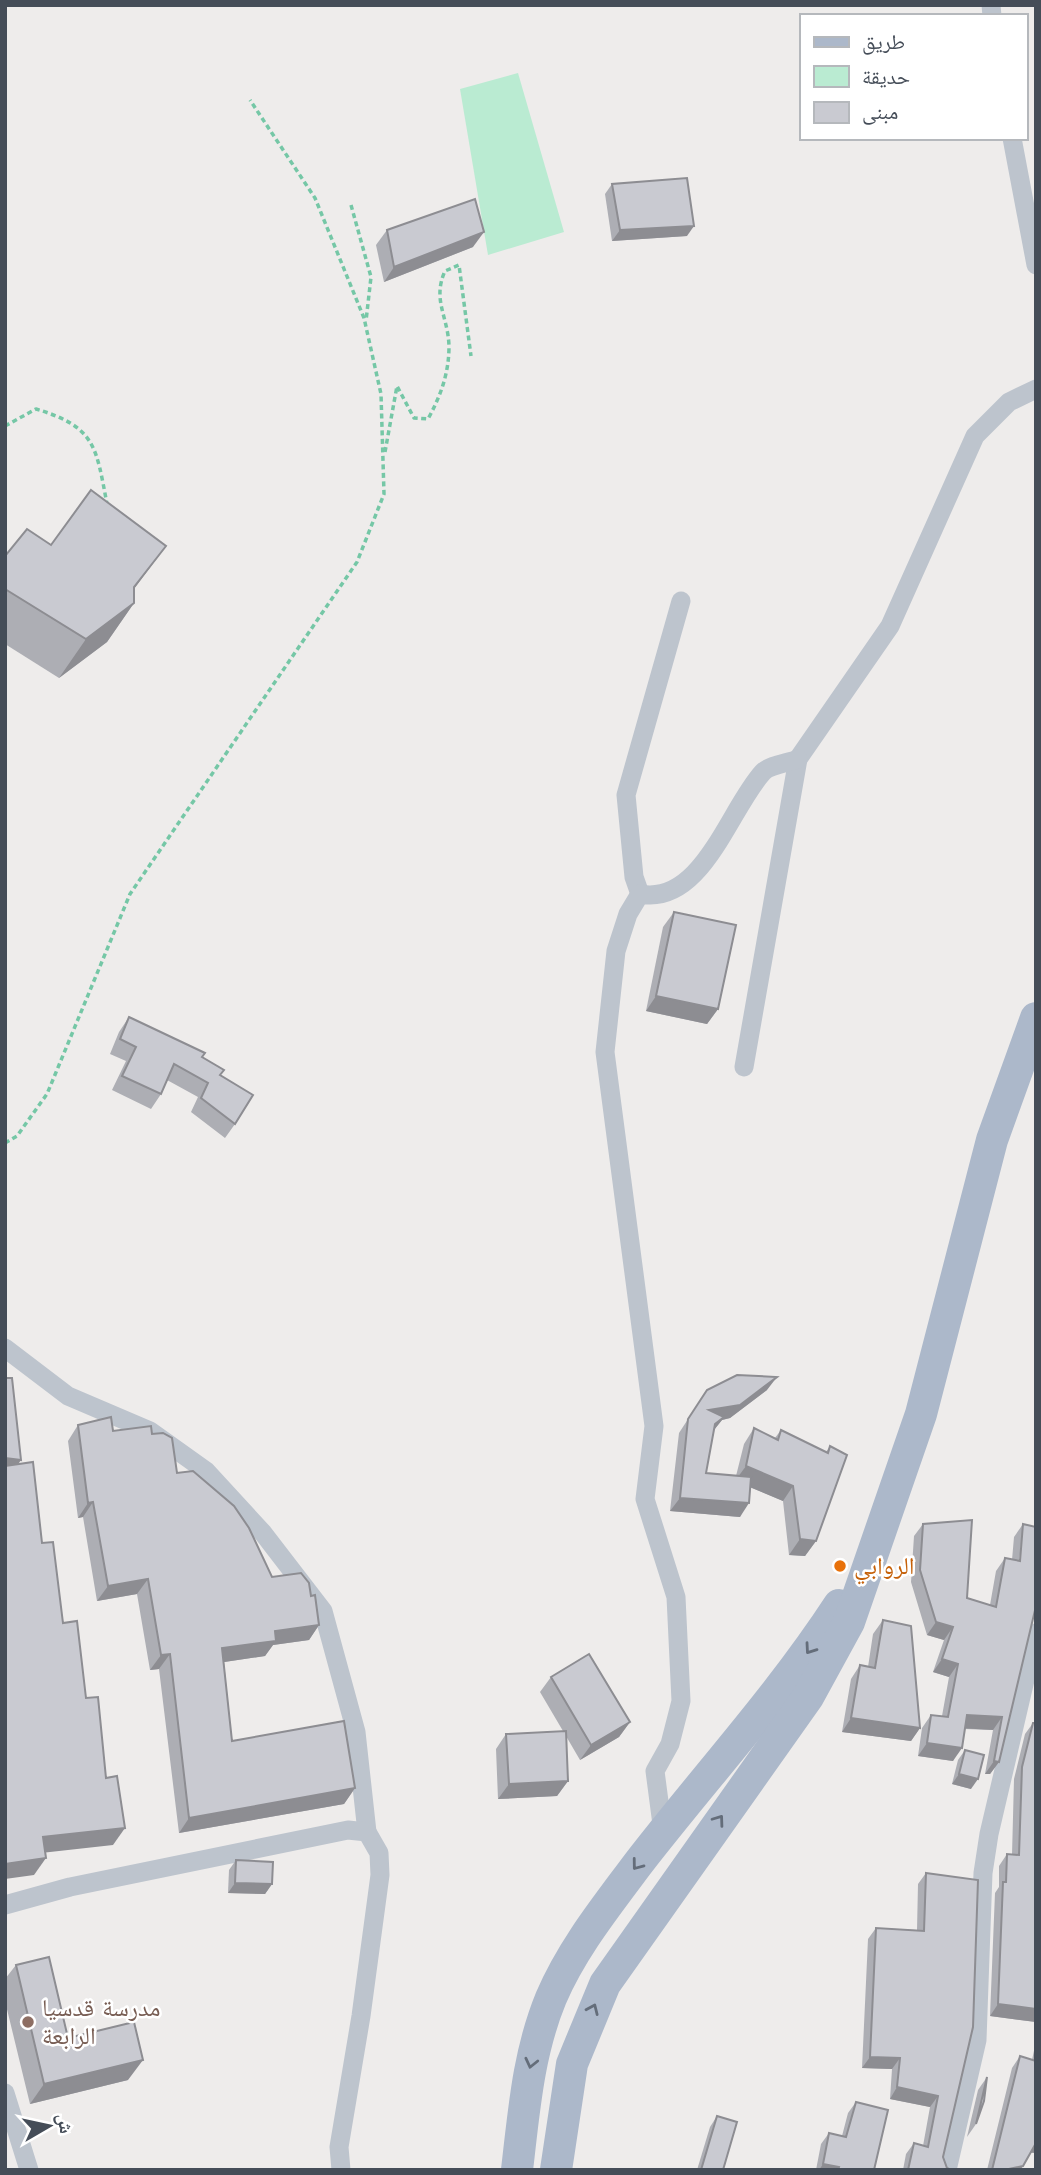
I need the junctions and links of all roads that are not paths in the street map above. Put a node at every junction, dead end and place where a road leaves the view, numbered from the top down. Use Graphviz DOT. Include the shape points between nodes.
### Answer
graph roads {
  1 [pos="1012,140"];
  2 [pos="1036,265"];
  3 [pos="1036,389"];
  4 [pos="681,601"];
  5 [pos="798,759"];
  6 [pos="640,894"];
  7 [pos="1036,1018"];
  8 [pos="744,1068"];
  9 [pos="5,1348"];
  10 [pos="873,1550"];
  11 [pos="1036,1633"];
  12 [pos="367,1832"];
  13 [pos="663,1832"];
  14 [pos="5,1905"];
  15 [pos="5,2094"];
  16 [pos="29,2170"];
  17 [pos="341,2170"];
  18 [pos="517,2170"];
  19 [pos="556,2170"];
  20 [pos="947,2170"];
  1 -- 2 [label="street"];
  3 -- 5 [label="street" via="1009,402 975,436 890,626"];
  4 -- 6 [label="street" via="626,795"];
  5 -- 6 [label="street" via="765,770 694,876 669,891"];
  5 -- 8 [label="street"];
  6 -- 13 [label="street" via="628,914 617,951 605,1052 654,1426 645,1499 676,1597 681,1701 670,1744 654,1771"];
  7 -- 10 [label="main road" via="992,1140 921,1414"];
  9 -- 12 [label="street" via="68,1396 150,1431 206,1471 263,1533 323,1611 356,1732"];
  10 -- 13 [label="main road, one-way" via="797,1666"];
  19 -- 10 [label="main road, one-way" via="572,2064 604,1984 808,1697 849,1622"];
  11 -- 20 [label="street" via="989,1834 983,1873 977,2040"];
  12 -- 14 [label="street" via="348,1830 70,1887"];
  12 -- 17 [label="street" via="379,1853 380,1875 339,2147"];
  13 -- 18 [label="main road, one-way" via="588,1930 550,2000 529,2070"];
  15 -- 16 [label="street"];
}
